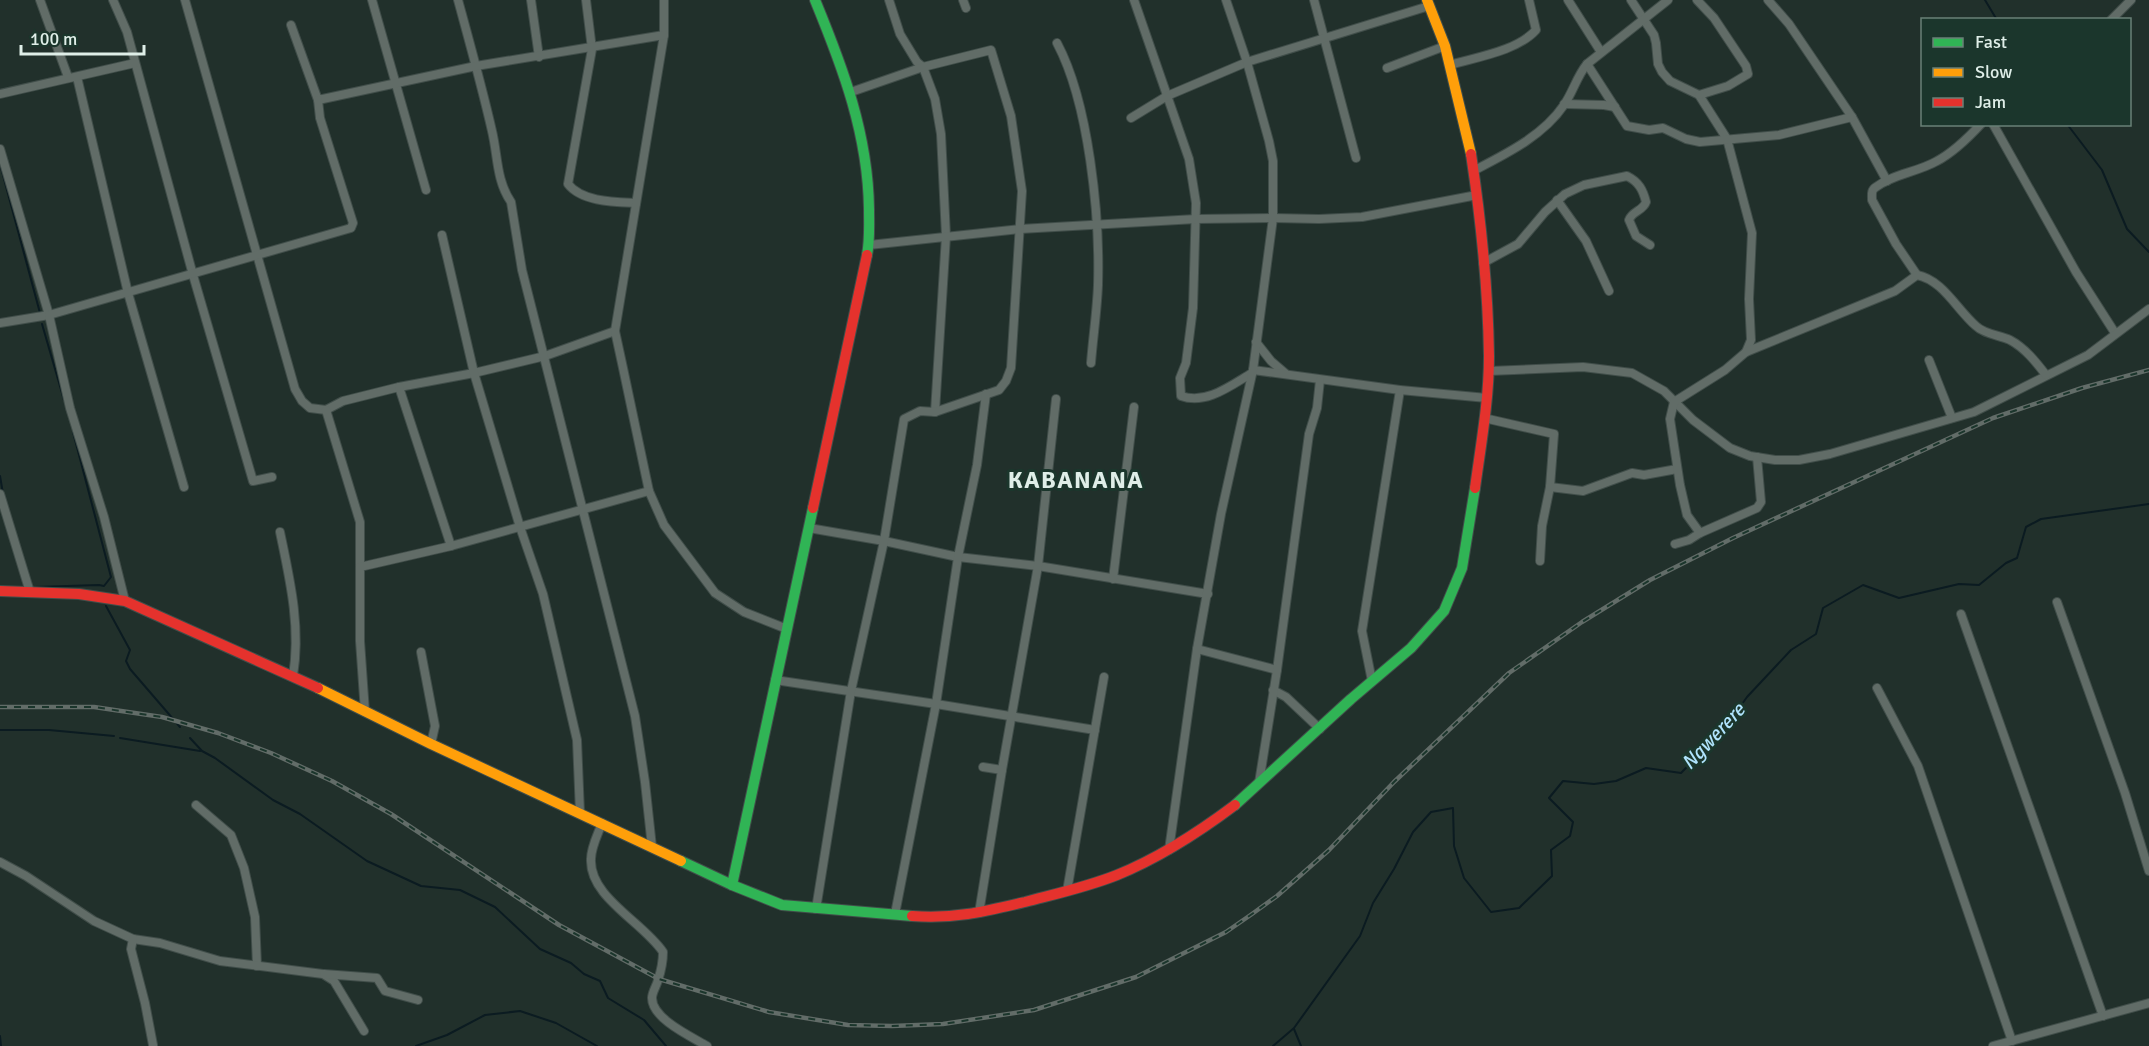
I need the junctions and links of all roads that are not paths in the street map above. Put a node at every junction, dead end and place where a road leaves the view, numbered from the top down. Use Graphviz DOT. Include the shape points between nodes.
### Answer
graph roads {
  1 [pos="40,0"];
  2 [pos="113,0"];
  3 [pos="185,0"];
  4 [pos="372,0"];
  5 [pos="458,0"];
  6 [pos="531,0"];
  7 [pos="586,0"];
  8 [pos="664,0"];
  9 [pos="814,0"];
  10 [pos="889,0"];
  11 [pos="1134,0"];
  12 [pos="1226,0"];
  13 [pos="1314,0"];
  14 [pos="1529,0"];
  15 [pos="1568,0"];
  16 [pos="1631,0"];
  17 [pos="1668,0"];
  18 [pos="1698,0"];
  19 [pos="1768,0"];
  20 [pos="2131,0"];
  21 [pos="1428,3"];
  22 [pos="2113,18"];
  23 [pos="1642,20"];
  24 [pos="291,25"];
  25 [pos="664,35"];
  26 [pos="1325,38"];
  27 [pos="1057,42"];
  28 [pos="1445,46"];
  29 [pos="592,48"];
  30 [pos="1601,52"];
  31 [pos="538,57"];
  32 [pos="1247,62"];
  33 [pos="135,63"];
  34 [pos="1450,64"];
  35 [pos="1587,64"];
  36 [pos="476,66"];
  37 [pos="923,68"];
  38 [pos="1387,68"];
  39 [pos="73,77"];
  40 [pos="396,84"];
  41 [pos="851,92"];
  42 [pos="0,94"];
  43 [pos="1699,95"];
  44 [pos="1167,96"];
  45 [pos="318,100"];
  46 [pos="1564,104"];
  47 [pos="1615,107"];
  48 [pos="1852,117"];
  49 [pos="1131,118"];
  50 [pos="1979,126"];
  51 [pos="1994,126"];
  52 [pos="1727,139"];
  53 [pos="0,150"];
  54 [pos="1356,158"];
  55 [pos="1473,171"];
  56 [pos="1887,181"];
  57 [pos="426,190"];
  58 [pos="1477,195"];
  59 [pos="1557,200"];
  60 [pos="636,203"];
  61 [pos="1274,218"];
  62 [pos="1196,219"];
  63 [pos="1096,225"];
  64 [pos="1020,229"];
  65 [pos="442,235"];
  66 [pos="946,236"];
  67 [pos="869,245"];
  68 [pos="1650,245"];
  69 [pos="258,256"];
  70 [pos="1483,263"];
  71 [pos="193,275"];
  72 [pos="1917,275"];
  73 [pos="1610,291"];
  74 [pos="128,293"];
  75 [pos="2149,309"];
  76 [pos="49,315"];
  77 [pos="0,324"];
  78 [pos="615,331"];
  79 [pos="2115,333"];
  80 [pos="1256,342"];
  81 [pos="1746,352"];
  82 [pos="545,356"];
  83 [pos="1929,360"];
  84 [pos="1091,363"];
  85 [pos="1490,370"];
  86 [pos="1252,372"];
  87 [pos="474,373"];
  88 [pos="1286,374"];
  89 [pos="2046,375"];
  90 [pos="1320,380"];
  91 [pos="399,387"];
  92 [pos="1400,390"];
  93 [pos="986,394"];
  94 [pos="1487,398"];
  95 [pos="1056,399"];
  96 [pos="1674,402"];
  97 [pos="1134,407"];
  98 [pos="326,410"];
  99 [pos="935,412"];
  100 [pos="1484,418"];
  101 [pos="1953,418"];
  102 [pos="1757,457"];
  103 [pos="1677,469"];
  104 [pos="272,477"];
  105 [pos="184,487"];
  106 [pos="1550,487"];
  107 [pos="649,491"];
  108 [pos="0,494"];
  109 [pos="583,510"];
  110 [pos="520,527"];
  111 [pos="809,528"];
  112 [pos="280,532"];
  113 [pos="1700,533"];
  114 [pos="884,541"];
  115 [pos="1675,544"];
  116 [pos="451,546"];
  117 [pos="958,557"];
  118 [pos="1540,561"];
  119 [pos="1038,566"];
  120 [pos="360,567"];
  121 [pos="1113,579"];
  122 [pos="0,591"];
  123 [pos="30,592"];
  124 [pos="1208,594"];
  125 [pos="125,601"];
  126 [pos="2057,602"];
  127 [pos="1961,614"];
  128 [pos="787,629"];
  129 [pos="1197,649"];
  130 [pos="422,652"];
  131 [pos="1277,670"];
  132 [pos="293,676"];
  133 [pos="1104,677"];
  134 [pos="775,680"];
  135 [pos="1372,681"];
  136 [pos="1877,688"];
  137 [pos="1274,690"];
  138 [pos="851,692"];
  139 [pos="936,704"];
  140 [pos="365,712"];
  141 [pos="1012,716"];
  142 [pos="1320,729"];
  143 [pos="1095,730"];
  144 [pos="431,744"];
  145 [pos="984,767"];
  146 [pos="1002,770"];
  147 [pos="1258,783"];
  148 [pos="196,805"];
  149 [pos="580,813"];
  150 [pos="602,823"];
  151 [pos="652,847"];
  152 [pos="1169,850"];
  153 [pos="0,862"];
  154 [pos="2149,871"];
  155 [pos="732,885"];
  156 [pos="1067,891"];
  157 [pos="816,909"];
  158 [pos="979,913"];
  159 [pos="896,915"];
  160 [pos="133,939"];
  161 [pos="257,966"];
  162 [pos="323,974"];
  163 [pos="418,1000"];
  164 [pos="2149,1003"];
  165 [pos="2103,1016"];
  166 [pos="364,1031"];
  167 [pos="2012,1041"];
  168 [pos="153,1045"];
  169 [pos="707,1046"];
  170 [pos="1993,1046"];
  1 -- 39 [label="street"];
  2 -- 33 [label="street"];
  3 -- 69 [label="street"];
  4 -- 40 [label="street"];
  5 -- 36 [label="street"];
  6 -- 31 [label="street"];
  7 -- 29 [label="street"];
  8 -- 25 [label="street"];
  9 -- 41 [label="street"];
  10 -- 37 [label="street" via="900,34"];
  11 -- 44 [label="street"];
  12 -- 32 [label="street"];
  13 -- 26 [label="street"];
  14 -- 34 [label="street" via="1536,30 1528,39"];
  15 -- 30 [label="street"];
  16 -- 23 [label="street"];
  17 -- 23 [label="street"];
  18 -- 43 [label="street" via="1714,18 1748,74 1728,86"];
  19 -- 48 [label="street" via="1789,24"];
  20 -- 22 [label="street"];
  21 -- 26 [label="street"];
  21 -- 28 [label="street"];
  23 -- 30 [label="street"];
  23 -- 43 [label="street" via="1654,35 1658,64 1666,78"];
  24 -- 45 [label="street"];
  25 -- 29 [label="street"];
  25 -- 60 [label="street"];
  26 -- 32 [label="street"];
  26 -- 54 [label="street"];
  27 -- 63 [label="street" via="1085,132"];
  28 -- 34 [label="street"];
  28 -- 38 [label="street"];
  29 -- 31 [label="street"];
  29 -- 60 [label="street" via="568,184 580,195"];
  30 -- 35 [label="street"];
  31 -- 36 [label="street"];
  32 -- 44 [label="street"];
  32 -- 61 [label="street" via="1273,161"];
  33 -- 39 [label="street"];
  33 -- 71 [label="street"];
  34 -- 55 [label="street"];
  35 -- 46 [label="street"];
  35 -- 47 [label="street"];
  36 -- 40 [label="street"];
  36 -- 82 [label="street"];
  37 -- 41 [label="street"];
  37 -- 64 [label="street" via="991,50 1011,116 1022,191"];
  37 -- 66 [label="street" via="935,99 941,134"];
  39 -- 42 [label="street"];
  39 -- 74 [label="street"];
  40 -- 45 [label="street"];
  40 -- 57 [label="street"];
  41 -- 67 [label="street" via="865,152"];
  43 -- 52 [label="street"];
  44 -- 49 [label="street"];
  44 -- 62 [label="street" via="1189,159"];
  45 -- 69 [label="street" via="320,118 353,223 351,228"];
  46 -- 47 [label="street"];
  46 -- 55 [label="street" via="1534,136"];
  47 -- 52 [label="street" via="1630,128 1663,128 1700,142"];
  48 -- 52 [label="street" via="1779,135"];
  48 -- 56 [label="street"];
  50 -- 56 [label="street" via="1937,162"];
  51 -- 79 [label="street"];
  52 -- 81 [label="street" via="1752,233 1751,340"];
  53 -- 76 [label="street"];
  55 -- 58 [label="street"];
  56 -- 72 [label="street" via="1875,187 1872,200"];
  58 -- 61 [label="street" via="1362,217"];
  58 -- 70 [label="street"];
  59 -- 68 [label="street" via="1572,189 1627,176 1636,180 1646,202 1629,220 1636,236"];
  59 -- 70 [label="street" via="1518,244"];
  59 -- 73 [label="street" via="1586,241"];
  60 -- 78 [label="street"];
  61 -- 62 [label="street"];
  61 -- 80 [label="street"];
  62 -- 63 [label="street"];
  62 -- 86 [label="street" via="1192,308 1186,363 1180,378 1181,396 1204,399"];
  63 -- 64 [label="street"];
  63 -- 84 [label="street" via="1098,285"];
  64 -- 66 [label="street"];
  64 -- 93 [label="street" via="1011,368 999,390"];
  65 -- 87 [label="street"];
  66 -- 67 [label="street"];
  66 -- 99 [label="street"];
  67 -- 111 [label="street"];
  69 -- 71 [label="street"];
  69 -- 98 [label="street" via="295,389 310,408"];
  70 -- 85 [label="street"];
  71 -- 74 [label="street"];
  71 -- 104 [label="street" via="252,481"];
  72 -- 81 [label="street" via="1895,291"];
  72 -- 89 [label="street" via="1941,288 1977,328 2010,340 2031,356"];
  74 -- 76 [label="street"];
  74 -- 105 [label="street"];
  75 -- 79 [label="street"];
  76 -- 77 [label="street"];
  76 -- 125 [label="street" via="70,408"];
  78 -- 82 [label="street"];
  78 -- 107 [label="street"];
  79 -- 89 [label="street" via="2088,355"];
  80 -- 86 [label="street"];
  80 -- 88 [label="street"];
  81 -- 96 [label="street"];
  82 -- 87 [label="street"];
  82 -- 109 [label="street"];
  83 -- 101 [label="street"];
  85 -- 94 [label="street"];
  85 -- 96 [label="street" via="1583,367 1632,373 1664,391"];
  86 -- 88 [label="street"];
  86 -- 124 [label="street"];
  87 -- 91 [label="street"];
  87 -- 110 [label="street"];
  88 -- 90 [label="street"];
  89 -- 101 [label="street" via="1974,412"];
  90 -- 92 [label="street"];
  90 -- 131 [label="street"];
  91 -- 98 [label="street" via="343,401"];
  91 -- 116 [label="street"];
  92 -- 94 [label="street"];
  92 -- 135 [label="street" via="1362,630"];
  93 -- 99 [label="street"];
  93 -- 117 [label="street" via="977,465"];
  94 -- 100 [label="street"];
  95 -- 119 [label="street"];
  96 -- 102 [label="street" via="1731,448"];
  96 -- 103 [label="street" via="1670,419"];
  97 -- 121 [label="street"];
  98 -- 120 [label="street" via="360,522"];
  99 -- 114 [label="street" via="920,411 904,419"];
  100 -- 106 [label="street" via="1554,434"];
  100 -- 135 [label="street" via="1466,551 1452,594 1444,611 1411,648"];
  101 -- 102 [label="street" via="1799,460"];
  102 -- 113 [label="street" via="1761,502 1757,508"];
  103 -- 106 [label="street" via="1644,475 1632,473 1583,491"];
  103 -- 113 [label="street" via="1687,515"];
  106 -- 118 [label="street"];
  107 -- 109 [label="street"];
  107 -- 128 [label="street" via="664,525 715,593 744,612"];
  108 -- 123 [label="street"];
  109 -- 110 [label="street"];
  109 -- 151 [label="street" via="635,716"];
  110 -- 116 [label="street"];
  110 -- 149 [label="street" via="543,594 577,740"];
  111 -- 114 [label="street"];
  111 -- 128 [label="street"];
  112 -- 132 [label="street" via="296,625"];
  113 -- 115 [label="street"];
  114 -- 117 [label="street"];
  114 -- 138 [label="street"];
  116 -- 120 [label="street"];
  117 -- 119 [label="street"];
  117 -- 139 [label="street"];
  119 -- 121 [label="street"];
  119 -- 141 [label="street"];
  120 -- 140 [label="street"];
  121 -- 124 [label="street"];
  122 -- 123 [label="street"];
  123 -- 125 [label="street"];
  124 -- 129 [label="street"];
  125 -- 132 [label="street"];
  126 -- 154 [label="street"];
  127 -- 165 [label="street"];
  128 -- 134 [label="street"];
  129 -- 131 [label="street"];
  129 -- 152 [label="street"];
  130 -- 144 [label="street" via="435,726"];
  131 -- 137 [label="street"];
  132 -- 140 [label="street"];
  133 -- 143 [label="street"];
  134 -- 138 [label="street"];
  134 -- 155 [label="street"];
  135 -- 142 [label="street"];
  136 -- 167 [label="street" via="1918,766"];
  137 -- 142 [label="street"];
  137 -- 147 [label="street"];
  138 -- 139 [label="street"];
  138 -- 157 [label="street"];
  139 -- 141 [label="street"];
  139 -- 159 [label="street"];
  140 -- 144 [label="street"];
  141 -- 143 [label="street"];
  141 -- 146 [label="street"];
  142 -- 147 [label="street"];
  143 -- 156 [label="street"];
  144 -- 149 [label="street"];
  145 -- 146 [label="street"];
  146 -- 158 [label="street"];
  147 -- 152 [label="street" via="1233,806"];
  148 -- 161 [label="street" via="231,835 244,868 255,917"];
  149 -- 150 [label="street"];
  150 -- 151 [label="street"];
  150 -- 169 [label="street" via="591,859 594,877 601,890 663,952 652,998 659,1014"];
  151 -- 155 [label="street"];
  152 -- 156 [label="street" via="1117,875"];
  153 -- 160 [label="street" via="94,921"];
  155 -- 157 [label="street" via="782,904"];
  156 -- 158 [label="street"];
  157 -- 159 [label="street"];
  158 -- 159 [label="street" via="940,918"];
  160 -- 161 [label="street"];
  160 -- 168 [label="street" via="130,949"];
  161 -- 162 [label="street"];
  162 -- 163 [label="street" via="377,978 385,991"];
  162 -- 166 [label="street" via="334,981"];
  164 -- 165 [label="street"];
  165 -- 167 [label="street"];
  167 -- 170 [label="street"];
}
